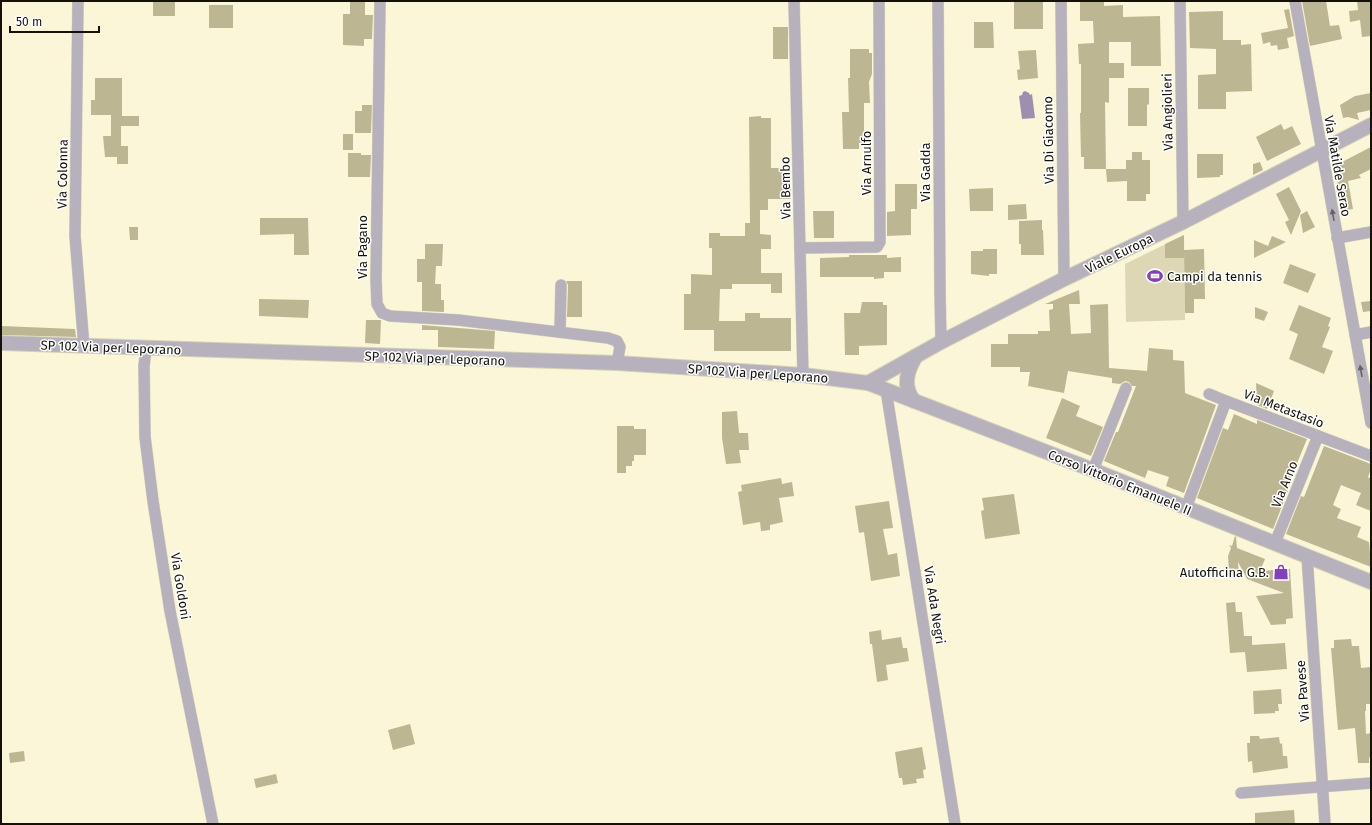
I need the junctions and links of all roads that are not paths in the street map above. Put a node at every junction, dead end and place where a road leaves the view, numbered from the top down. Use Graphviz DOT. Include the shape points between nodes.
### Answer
graph roads {
  1 [pos="78,1"];
  2 [pos="380,1"];
  3 [pos="794,1"];
  4 [pos="879,1"];
  5 [pos="938,1"];
  6 [pos="1061,1"];
  7 [pos="1180,1"];
  8 [pos="1295,1"];
  9 [pos="1371,125"];
  10 [pos="1321,150"];
  11 [pos="1183,222"];
  12 [pos="1371,232"];
  13 [pos="1337,238"];
  14 [pos="800,248"];
  15 [pos="1064,279"];
  16 [pos="561,285"];
  17 [pos="560,332"];
  18 [pos="1371,332"];
  19 [pos="1355,335"];
  20 [pos="941,342"];
  21 [pos="1,343"];
  22 [pos="84,347"];
  23 [pos="146,349"];
  24 [pos="916,356"];
  25 [pos="617,363"];
  26 [pos="803,375"];
  27 [pos="868,382"];
  28 [pos="1126,388"];
  29 [pos="886,390"];
  30 [pos="1209,394"];
  31 [pos="914,401"];
  32 [pos="1226,401"];
  33 [pos="1371,423"];
  34 [pos="1318,436"];
  35 [pos="1371,456"];
  36 [pos="1093,470"];
  37 [pos="1186,508"];
  38 [pos="1276,543"];
  39 [pos="1307,556"];
  40 [pos="1371,582"];
  41 [pos="1371,783"];
  42 [pos="1323,786"];
  43 [pos="1241,793"];
  44 [pos="213,824"];
  45 [pos="955,824"];
  46 [pos="1325,824"];
  1 -- 22 [label="street, Via Colonna" via="76,236"];
  2 -- 17 [label="street, Via Pagano" via="377,304 382,313 390,316 458,320"];
  3 -- 14 [label="street, Via Bembo"];
  4 -- 14 [label="street, Via Arnulfo" via="880,242 876,247"];
  5 -- 20 [label="street, Via Gadda"];
  6 -- 15 [label="street, Via Di Giacomo"];
  7 -- 11 [label="street, Via Angiolieri"];
  8 -- 10 [label="street, Via Matilde Serao"];
  9 -- 10 [label="street, Viale Europa"];
  10 -- 11 [label="street, Viale Europa"];
  13 -- 10 [label="street, Via Matilde Serao, one-way"];
  11 -- 15 [label="street, Viale Europa"];
  12 -- 13 [label="street, Via Matilde Serao"];
  13 -- 19 [label="street, Via Matilde Serao"];
  14 -- 26 [label="street, Via Bembo"];
  15 -- 20 [label="street, Viale Europa"];
  16 -- 17 [label="street"];
  17 -- 25 [label="street, Via Pagano" via="617,341 620,347"];
  18 -- 19 [label="street"];
  33 -- 19 [label="street, Via Matilde Serao, one-way"];
  20 -- 24 [label="street, Viale Europa"];
  21 -- 22 [label="street, SP 102 Via per Leporano"];
  22 -- 23 [label="street, SP 102 Via per Leporano"];
  23 -- 25 [label="street, SP 102 Via per Leporano"];
  23 -- 44 [label="street, Via Goldoni" via="145,437 153,500 170,611"];
  24 -- 27 [label="street, Viale Europa"];
  24 -- 31 [label="street" via="906,378"];
  25 -- 26 [label="street, SP 102 Via per Leporano"];
  26 -- 27 [label="street, SP 102 Via per Leporano"];
  27 -- 29 [label="street, Corso Vittorio Emanuele II"];
  28 -- 36 [label="street"];
  29 -- 31 [label="street, Corso Vittorio Emanuele II"];
  29 -- 45 [label="street, Via Ada Negri"];
  30 -- 32 [label="street"];
  31 -- 36 [label="street, Corso Vittorio Emanuele II"];
  32 -- 34 [label="street, Via Metastasio"];
  32 -- 37 [label="street, Via Metastasio"];
  34 -- 35 [label="street, Via Metastasio"];
  34 -- 38 [label="street, Via Arno"];
  36 -- 37 [label="street, Corso Vittorio Emanuele II"];
  37 -- 38 [label="street, Corso Vittorio Emanuele II"];
  38 -- 39 [label="street, Corso Vittorio Emanuele II"];
  39 -- 40 [label="street, Corso Vittorio Emanuele II"];
  39 -- 42 [label="street, Via Pavese"];
  41 -- 42 [label="street"];
  42 -- 43 [label="street"];
  42 -- 46 [label="street, Via Pavese"];
}
